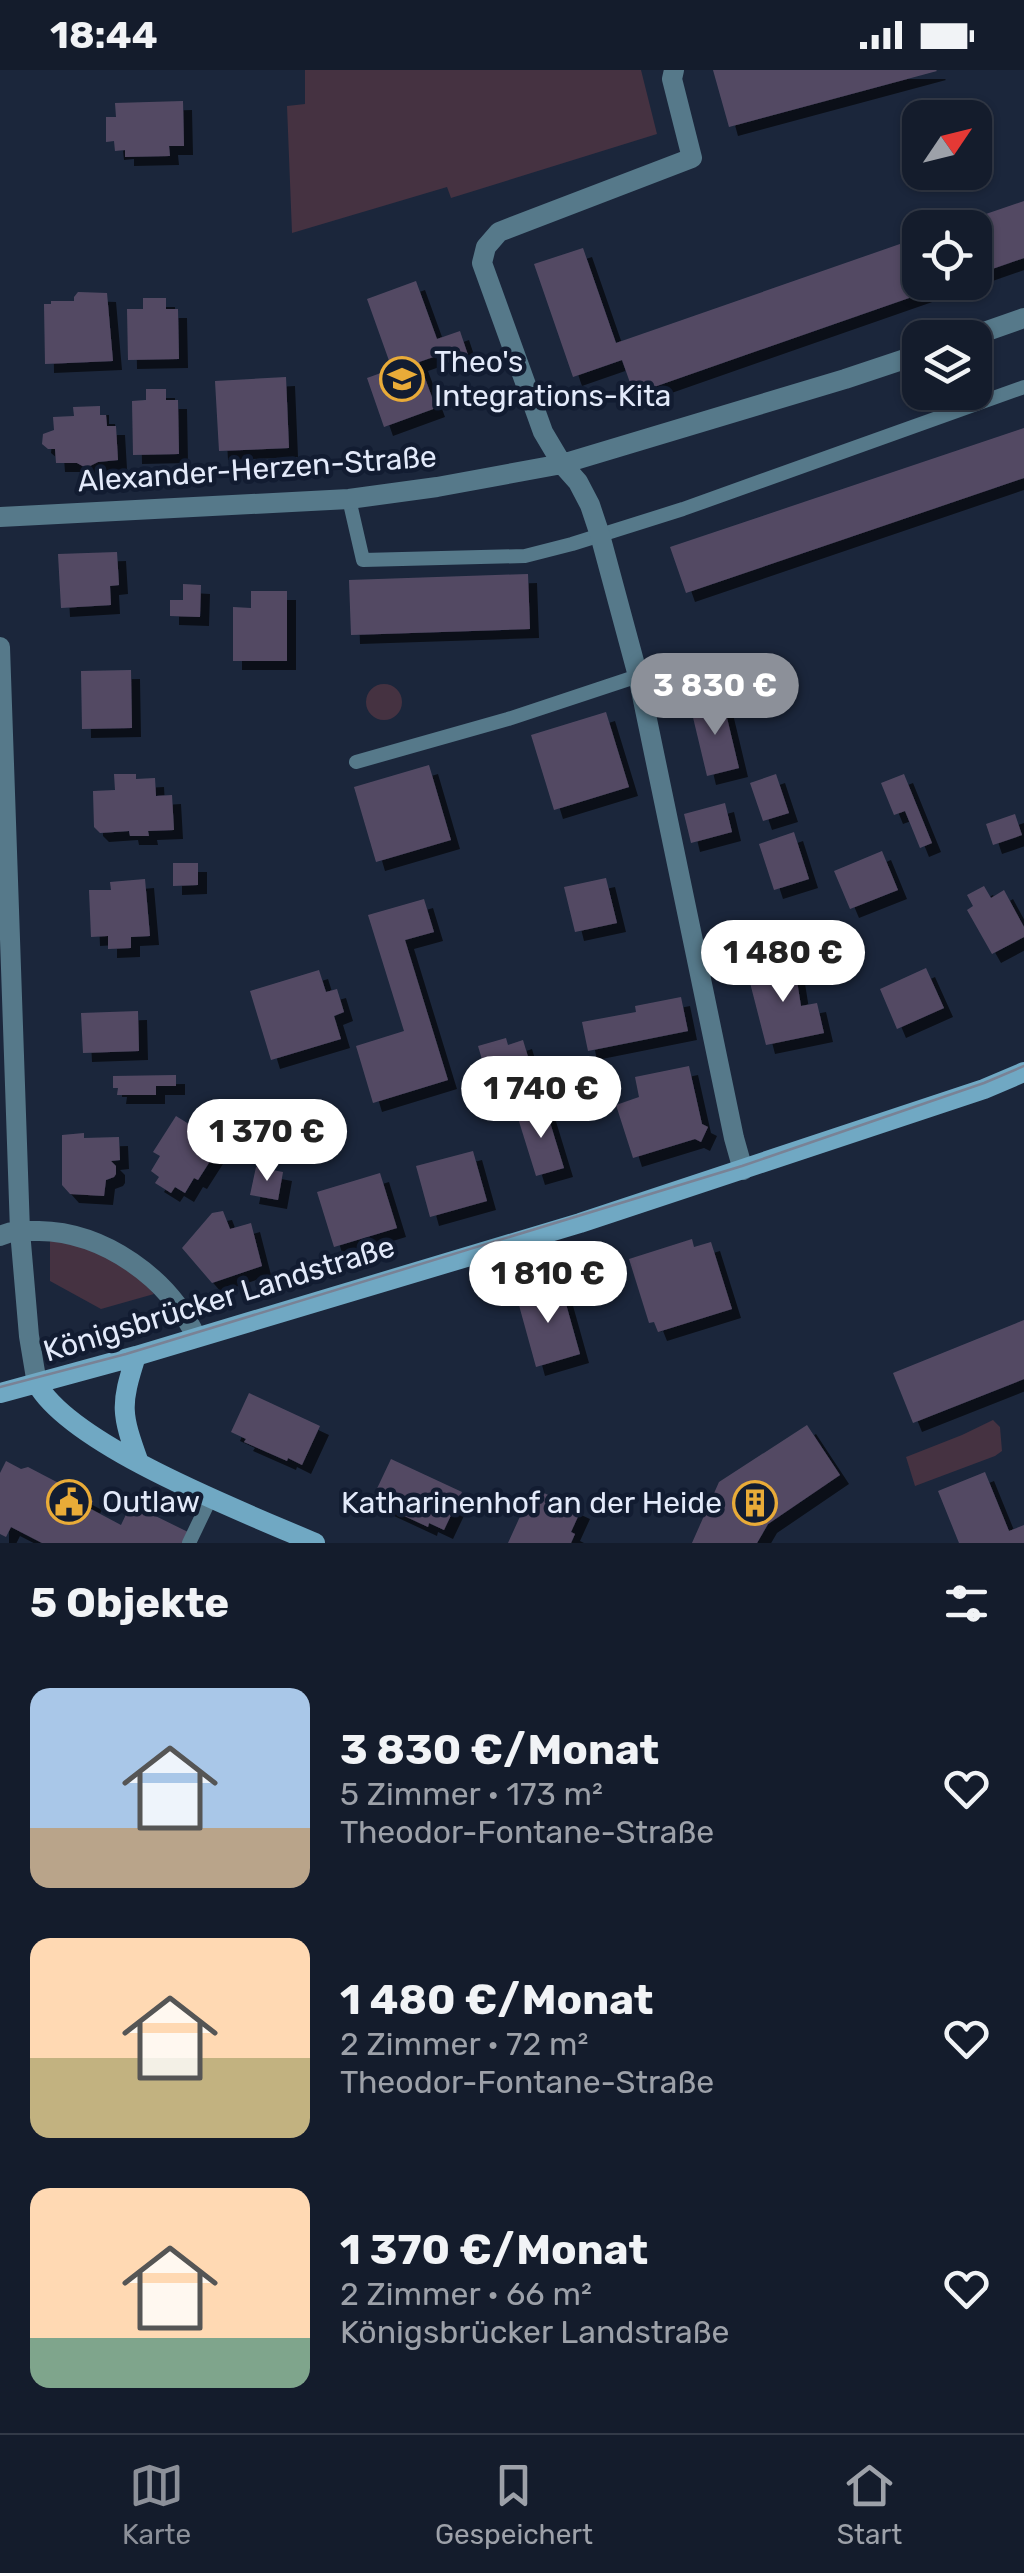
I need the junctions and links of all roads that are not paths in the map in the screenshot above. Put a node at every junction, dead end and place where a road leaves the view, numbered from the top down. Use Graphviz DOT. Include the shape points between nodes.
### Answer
graph roads {
  1 [pos="674,70"];
  2 [pos="1024,318"];
  3 [pos="992,329"];
  4 [pos="902,360"];
  5 [pos="1024,387"];
  6 [pos="562,464"];
  7 [pos="349,498"];
  8 [pos="0,518"];
  9 [pos="600,535"];
  10 [pos="0,647"];
  11 [pos="638,676"];
  12 [pos="356,762"];
  13 [pos="4,894"];
  14 [pos="1024,1072"];
  15 [pos="743,1170"];
  16 [pos="14,1239"];
  17 [pos="196,1337"];
  18 [pos="136,1356"];
  19 [pos="37,1384"];
  20 [pos="0,1393"];
  21 [pos="139,1462"];
  22 [pos="211,1497"];
  23 [pos="188,1543"];
  24 [pos="315,1543"];
  1 -- 6 [label="street" via="692,158 499,232 486,247 482,263 543,432"];
  2 -- 3 [label="street"];
  4 -- 6 [label="street, Alexander-Herzen-Straße"];
  5 -- 9 [label="lane"];
  6 -- 7 [label="street, Alexander-Herzen-Straße"];
  6 -- 9 [label="street" via="590,504"];
  7 -- 8 [label="street, Alexander-Herzen-Straße"];
  7 -- 9 [label="lane" via="363,560 525,556"];
  9 -- 11 [label="street"];
  10 -- 13 [label="street"];
  11 -- 12 [label="lane"];
  11 -- 15 [label="street"];
  13 -- 16 [label="street"];
  14 -- 15 [label="main road, Königsbrücker Landstraße"];
  15 -- 17 [label="main road, Königsbrücker Landstraße"];
  16 -- 17 [label="street" via="67,1234 120,1255 158,1285"];
  16 -- 19 [label="street"];
  17 -- 18 [label="main road, Königsbrücker Landstraße"];
  18 -- 19 [label="main road, Königsbrücker Landstraße"];
  18 -- 21 [label="main road" via="124,1417"];
  19 -- 20 [label="main road, Königsbrücker Landstraße"];
  19 -- 21 [label="main road" via="70,1420"];
  21 -- 22 [label="main road"];
  22 -- 23 [label="lane"];
  22 -- 24 [label="main road"];
}
